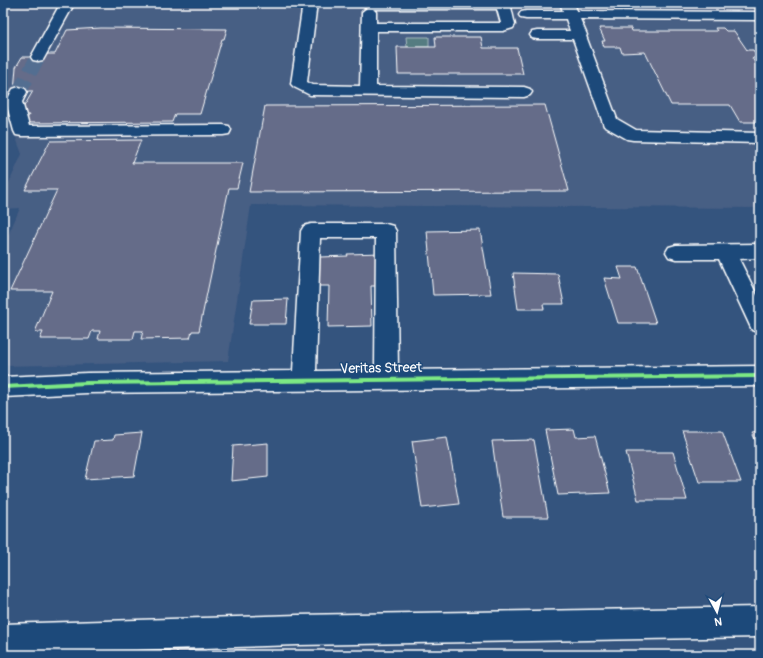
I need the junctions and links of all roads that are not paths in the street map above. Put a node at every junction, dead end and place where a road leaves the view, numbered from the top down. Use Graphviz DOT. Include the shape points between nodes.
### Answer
graph roads {
  1 [pos="66,3"];
  2 [pos="310,3"];
  3 [pos="370,4"];
  4 [pos="570,9"];
  5 [pos="526,15"];
  6 [pos="760,16"];
  7 [pos="369,27"];
  8 [pos="537,35"];
  9 [pos="580,35"];
  10 [pos="38,57"];
  11 [pos="368,91"];
  12 [pos="19,92"];
  13 [pos="524,92"];
  14 [pos="223,130"];
  15 [pos="760,138"];
  16 [pos="760,251"];
  17 [pos="676,252"];
  18 [pos="726,252"];
  19 [pos="760,324"];
  20 [pos="760,376"];
  21 [pos="387,380"];
  22 [pos="304,381"];
  23 [pos="3,387"];
  24 [pos="760,622"];
  25 [pos="3,639"];
  1 -- 10 [label="street"];
  2 -- 11 [label="street" via="299,84 310,90"];
  3 -- 7 [label="street"];
  3 -- 7 [label="street" via="499,5 504,8 508,25"];
  4 -- 5 [label="street"];
  4 -- 6 [label="street"];
  4 -- 9 [label="street"];
  7 -- 11 [label="street"];
  8 -- 9 [label="street"];
  9 -- 15 [label="street" via="610,122 633,135"];
  11 -- 13 [label="street"];
  12 -- 14 [label="street" via="14,102 22,131"];
  16 -- 18 [label="street"];
  17 -- 18 [label="street"];
  18 -- 19 [label="street"];
  20 -- 21 [label="street, Veritas Street"];
  21 -- 22 [label="street, Veritas Street"];
  21 -- 22 [label="street" via="386,231 311,231"];
  22 -- 23 [label="street, Veritas Street" via="88,383"];
  24 -- 25 [label="street" via="298,630"];
}
